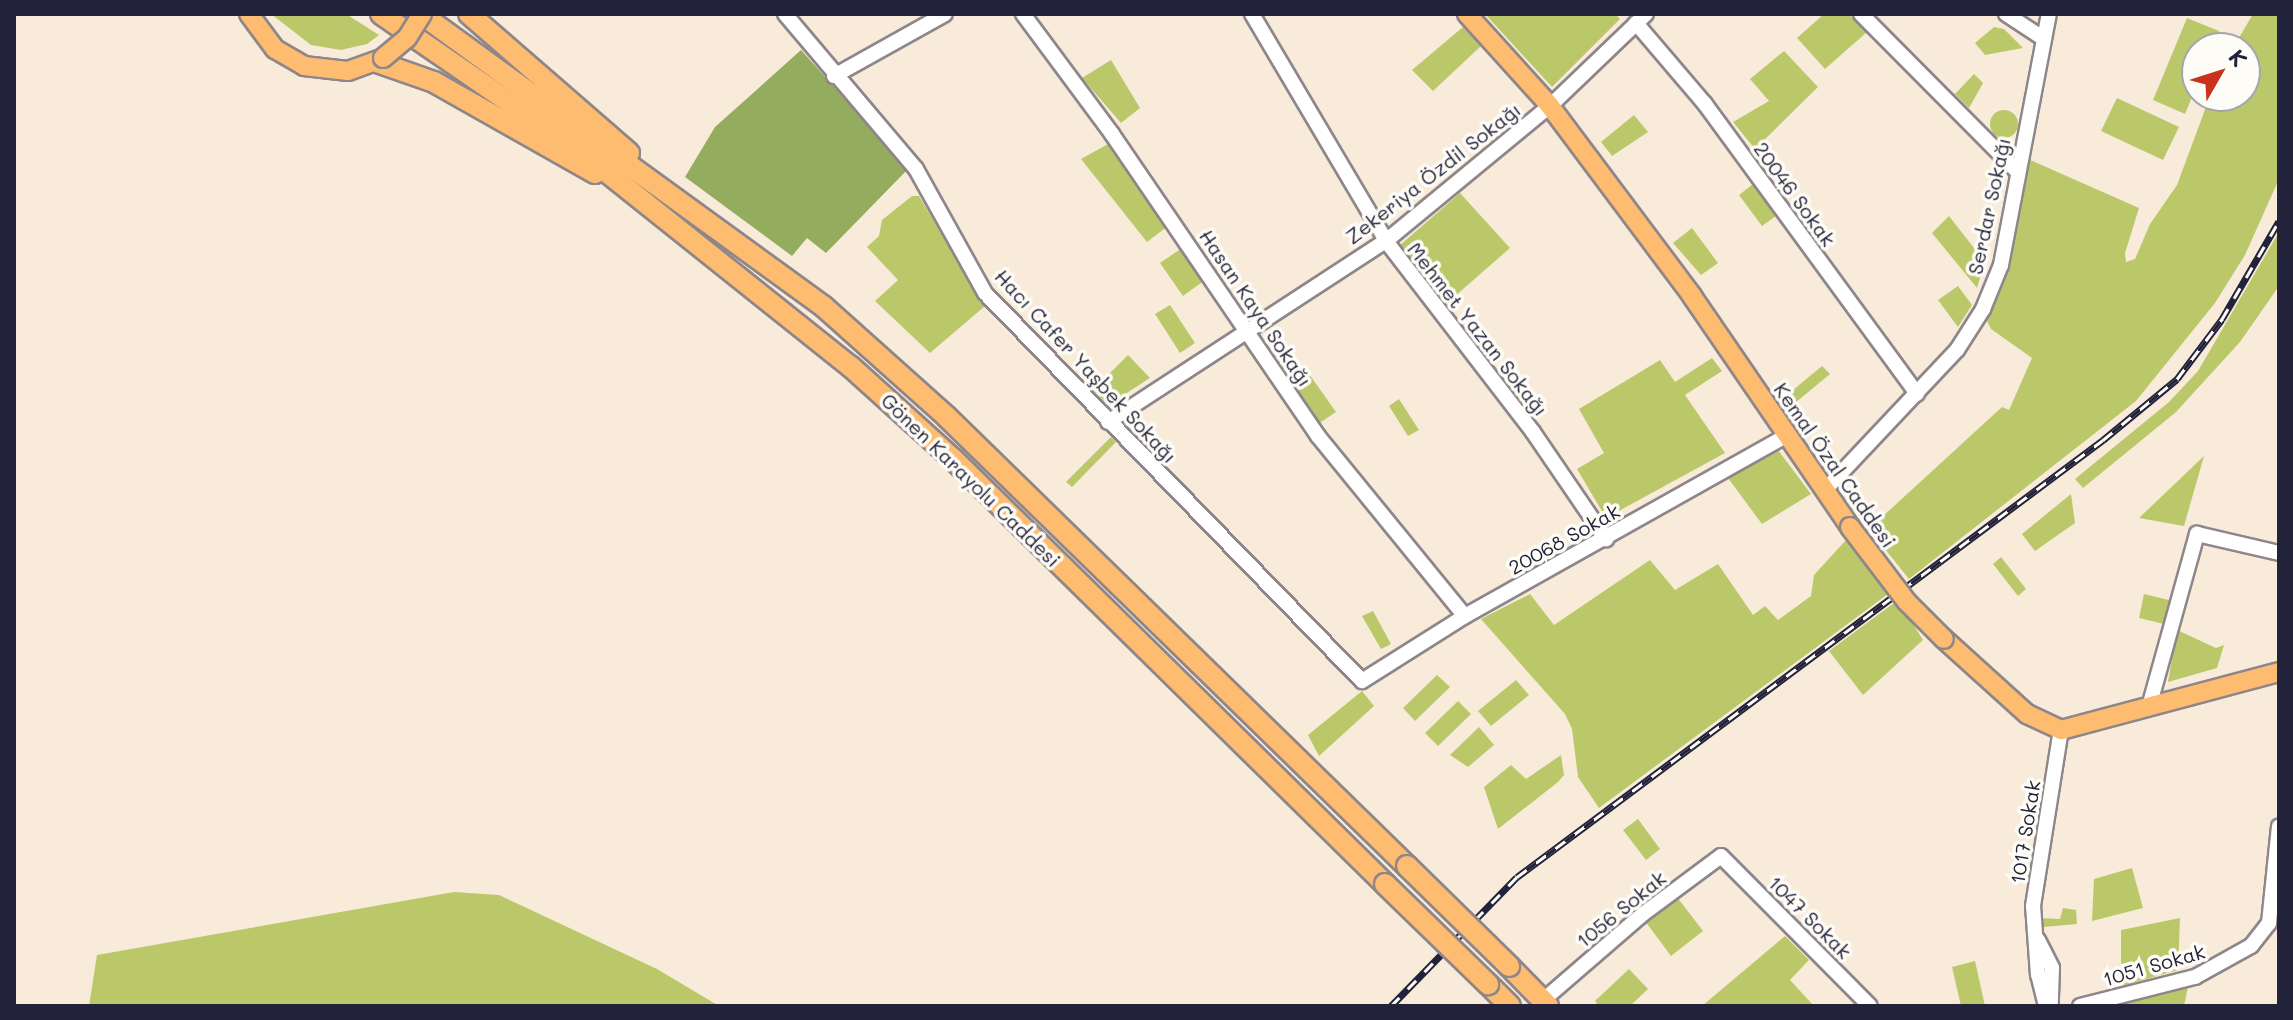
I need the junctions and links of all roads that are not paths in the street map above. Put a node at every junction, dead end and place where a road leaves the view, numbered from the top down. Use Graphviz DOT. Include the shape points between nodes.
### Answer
graph roads {
  1 [pos="249,14"];
  2 [pos="381,14"];
  3 [pos="422,14"];
  4 [pos="469,14"];
  5 [pos="785,14"];
  6 [pos="945,14"];
  7 [pos="1023,14"];
  8 [pos="1252,14"];
  9 [pos="1467,14"];
  10 [pos="1861,14"];
  11 [pos="2006,14"];
  12 [pos="2049,14"];
  13 [pos="1641,18"];
  14 [pos="2044,39"];
  15 [pos="380,60"];
  16 [pos="834,76"];
  17 [pos="1550,106"];
  18 [pos="2018,172"];
  19 [pos="660,184"];
  20 [pos="635,192"];
  21 [pos="1386,241"];
  22 [pos="1246,330"];
  23 [pos="1917,394"];
  24 [pos="1108,422"];
  25 [pos="1787,435"];
  26 [pos="1824,491"];
  27 [pos="1606,539"];
  28 [pos="2279,553"];
  29 [pos="1465,616"];
  30 [pos="2279,672"];
  31 [pos="1362,681"];
  32 [pos="2149,707"];
  33 [pos="2061,730"];
  34 [pos="2279,827"];
  35 [pos="1721,856"];
  36 [pos="1552,1003"];
  37 [pos="1508,1006"];
  38 [pos="1870,1006"];
  39 [pos="2048,1006"];
  40 [pos="2080,1006"];
  1 -- 15 [label="main road" via="275,49 304,66 348,71"];
  2 -- 20 [label="highway, Gönen Karayolu Caddesi"];
  3 -- 15 [label="main road, bridge" via="407,38"];
  3 -- 19 [label="highway, Gönen Karayolu Caddesi"];
  4 -- 19 [label="highway" via="602,127"];
  5 -- 16 [label="street, Hacı Cafer Yaşbek Sokağı"];
  6 -- 16 [label="street"];
  7 -- 22 [label="street, Hasan Kaya Sokağı"];
  8 -- 21 [label="street, Mehmet Yazan Sokağı"];
  9 -- 17 [label="main road, Kemal Özal Caddesi"];
  10 -- 18 [label="street"];
  11 -- 14 [label="street"];
  12 -- 14 [label="street, Serdar Sokağı"];
  13 -- 17 [label="street, Zekeriya Özdil Sokağı"];
  13 -- 23 [label="street, 20046 Sokak"];
  14 -- 18 [label="street, Serdar Sokağı"];
  15 -- 20 [label="highway" via="434,82"];
  16 -- 24 [label="street, Hacı Cafer Yaşbek Sokağı" via="916,169 985,293"];
  17 -- 21 [label="street, Zekeriya Özdil Sokağı"];
  17 -- 25 [label="main road, Kemal Özal Caddesi" via="1692,296"];
  18 -- 23 [label="street, Serdar Sokağı" via="2001,265 1983,309 1957,350"];
  19 -- 36 [label="highway, Gönen Karayolu Caddesi, bridge" via="802,288 947,417"];
  20 -- 37 [label="highway, Gönen Karayolu Caddesi, bridge" via="768,296 953,459"];
  21 -- 22 [label="street, Zekeriya Özdil Sokağı"];
  21 -- 27 [label="street, Mehmet Yazan Sokağı" via="1533,432"];
  22 -- 24 [label="street, Zekeriya Özdil Sokağı"];
  22 -- 29 [label="street, Hasan Kaya Sokağı" via="1318,436"];
  23 -- 26 [label="street, Serdar Sokağı"];
  24 -- 31 [label="street, Hacı Cafer Yaşbek Sokağı"];
  25 -- 26 [label="main road, Kemal Özal Caddesi"];
  25 -- 27 [label="street, 20068 Sokak"];
  26 -- 33 [label="main road, Kemal Özal Caddesi, bridge" via="1907,602 2027,714"];
  27 -- 29 [label="street, 20068 Sokak"];
  28 -- 32 [label="street" via="2197,534"];
  29 -- 31 [label="street, 20068 Sokak"];
  30 -- 32 [label="main road"];
  32 -- 33 [label="main road"];
  33 -- 39 [label="street, 1017 Sokak" via="2033,906 2038,940 2052,968"];
  34 -- 40 [label="street, 1051 Sokak" via="2269,923 2251,946 2195,977"];
  35 -- 36 [label="street, 1056 Sokak" via="1643,914"];
  35 -- 38 [label="street, 1047 Sokak"];
}
